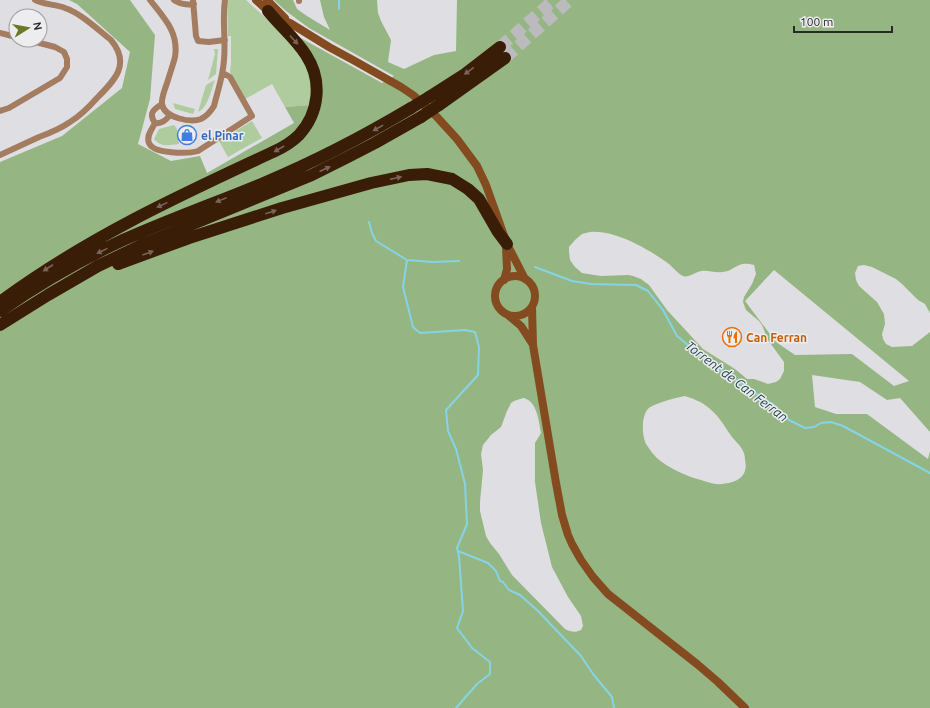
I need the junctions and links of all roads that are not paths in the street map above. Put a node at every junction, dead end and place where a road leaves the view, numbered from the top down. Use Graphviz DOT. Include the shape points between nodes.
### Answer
graph roads {
  1 [pos="35,0"];
  2 [pos="150,0"];
  3 [pos="174,0"];
  4 [pos="222,0"];
  5 [pos="225,0"];
  6 [pos="256,0"];
  7 [pos="194,2"];
  8 [pos="268,6"];
  9 [pos="224,16"];
  10 [pos="225,40"];
  11 [pos="48,45"];
  12 [pos="223,72"];
  13 [pos="162,104"];
  14 [pos="0,111"];
  15 [pos="170,115"];
  16 [pos="155,122"];
  17 [pos="0,155"];
  18 [pos="506,244"];
  19 [pos="84,274"];
  20 [pos="525,279"];
  21 [pos="504,280"];
  22 [pos="0,302"];
  23 [pos="532,307"];
  24 [pos="0,311"];
  25 [pos="509,315"];
  26 [pos="0,325"];
  27 [pos="533,345"];
  28 [pos="744,708"];
  1 -- 17 [label="street" via="72,11 111,40 119,52 119,70 104,92 81,114 59,129"];
  2 -- 13 [label="street" via="171,27 176,43 175,58"];
  3 -- 7 [label="street" via="177,3"];
  4 -- 9 [label="street"];
  5 -- 9 [label="street"];
  6 -- 8 [label="main road"];
  7 -- 10 [label="street" via="198,41"];
  8 -- 18 [label="main road" via="277,18 290,23 401,88 436,116 477,166"];
  8 -- 22 [label="highway, one-way" via="279,25 307,56 314,70 316,102 308,122 298,135 273,152 102,236 44,271"];
  9 -- 10 [label="street"];
  10 -- 12 [label="street"];
  11 -- 14 [label="street" via="64,52 67,59 67,67 60,78"];
  12 -- 15 [label="street" via="214,106 207,115 194,120"];
  12 -- 16 [label="street" via="230,77 252,116 198,151 187,153 157,150 151,146 149,135"];
  13 -- 15 [label="street"];
  13 -- 16 [label="street" via="152,112"];
  15 -- 16 [label="street" via="162,123"];
  19 -- 18 [label="highway, one-way" via="282,208 409,175 427,174 452,179 468,189 479,199"];
  18 -- 20 [label="main road"];
  18 -- 21 [label="main road" via="507,269"];
  19 -- 24 [label="highway, one-way, bridge" via="144,244 312,175 355,154 439,105 502,53 353,142 108,248 65,270"];
  19 -- 26 [label="highway"];
  20 -- 21 [label="main road" via="515,276"];
  20 -- 23 [label="main road" via="530,282 535,293"];
  21 -- 25 [label="main road" via="496,289 496,300 499,308"];
  23 -- 25 [label="main road" via="518,316"];
  23 -- 27 [label="main road"];
  25 -- 27 [label="main road" via="521,326"];
  27 -- 28 [label="main road" via="562,515 578,555 608,594 718,682"];
}
